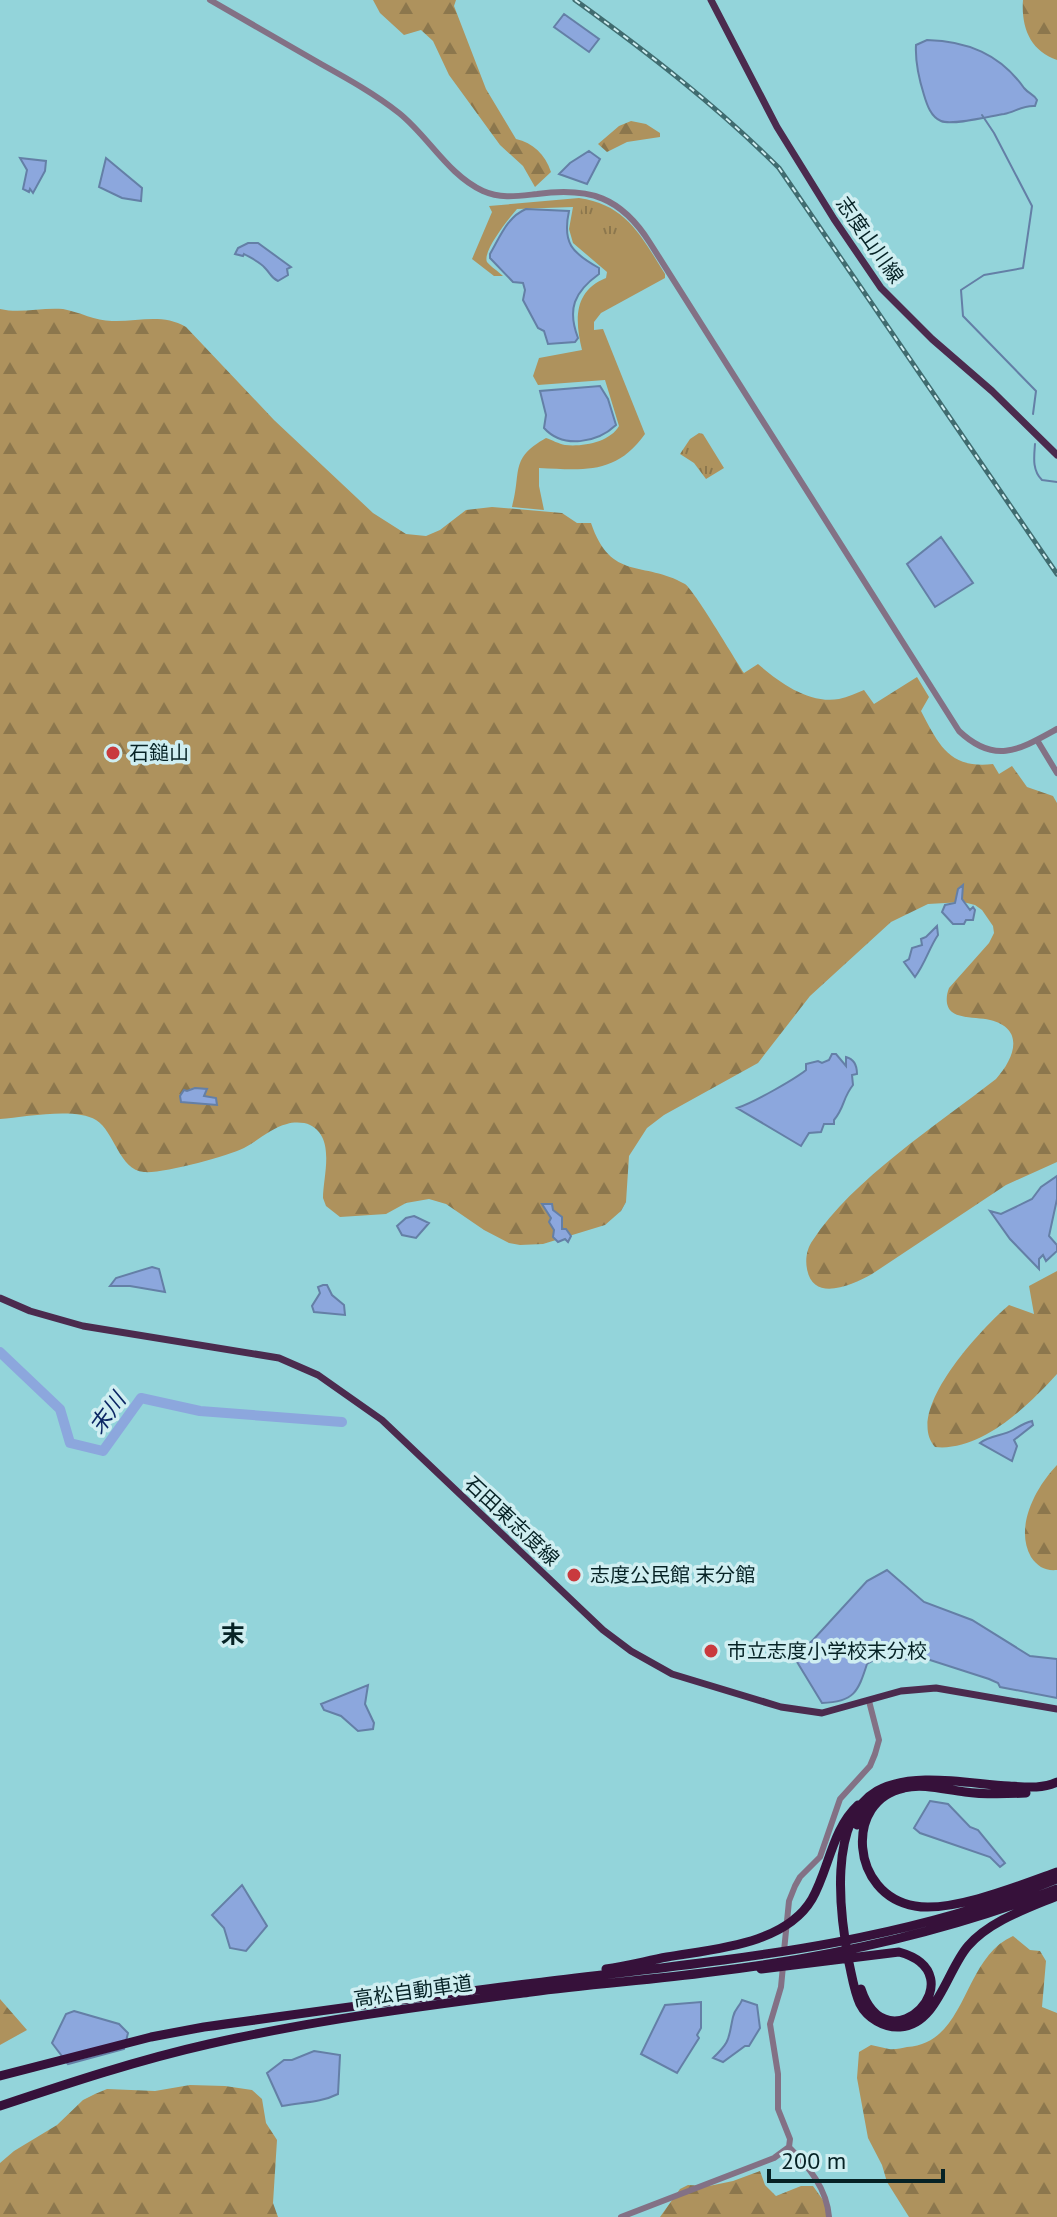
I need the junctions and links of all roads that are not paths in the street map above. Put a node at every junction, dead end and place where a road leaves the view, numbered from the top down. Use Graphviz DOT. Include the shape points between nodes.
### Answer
graph roads {
  1 [pos="210,0"];
  2 [pos="711,0"];
  3 [pos="1057,455"];
  4 [pos="1057,729"];
  5 [pos="1037,740"];
  6 [pos="1057,773"];
  7 [pos="0,1298"];
  8 [pos="869,1701"];
  9 [pos="1057,1709"];
  10 [pos="1057,1785"];
  11 [pos="877,1796"];
  12 [pos="1057,1872"];
  13 [pos="1057,1879"];
  14 [pos="1057,1889"];
  15 [pos="1057,1896"];
  16 [pos="859,1947"];
  17 [pos="839,1951"];
  18 [pos="792,1959"];
  19 [pos="774,1961"];
  20 [pos="650,1969"];
  21 [pos="621,1974"];
  22 [pos="383,2008"];
  23 [pos="0,2076"];
  24 [pos="0,2106"];
  25 [pos="789,2147"];
  26 [pos="621,2217"];
  27 [pos="829,2217"];
  1 -- 5 [label="street" via="377,96 485,192 500,197 588,193 630,216 959,731 994,751 1019,749"];
  2 -- 3 [label="main road, 志度山川線" via="777,127 872,276"];
  4 -- 5 [label="street"];
  5 -- 6 [label="street"];
  7 -- 8 [label="main road, 石田東志度線" via="83,1326 299,1365 382,1420 603,1630 655,1666 781,1707 822,1713"];
  8 -- 9 [label="main road, 石田東志度線" via="936,1688"];
  8 -- 25 [label="street" via="879,1740 875,1754 840,1799 820,1857 800,1877 789,1901 781,1987 770,2024 778,2109"];
  10 -- 11 [label="highway" via="903,1781"];
  11 -- 12 [label="highway" via="861,1846 871,1880 893,1900 936,1907"];
  11 -- 15 [label="highway" via="860,1808 847,1834 840,1885 854,1988 859,2003 876,2021 901,2027 915,2023 927,2013 970,1943 999,1922"];
  11 -- 16 [label="highway" via="860,1819 849,1851 848,1928 859,1984 872,2011 893,2021 917,2015 926,2005 931,1983 921,1962 899,1952"];
  11 -- 20 [label="highway" via="850,1812 818,1889 794,1918 756,1939"];
  13 -- 16 [label="highway"];
  14 -- 16 [label="highway" via="934,1931"];
  16 -- 17 [label="highway"];
  16 -- 17 [label="highway"];
  17 -- 18 [label="highway"];
  17 -- 18 [label="highway, 高松自動車道"];
  18 -- 19 [label="highway"];
  18 -- 19 [label="highway, 高松自動車道"];
  19 -- 20 [label="highway, 高松自動車道"];
  19 -- 20 [label="highway, 高松自動車道" via="714,1972"];
  20 -- 21 [label="highway"];
  20 -- 21 [label="highway, 高松自動車道"];
  21 -- 22 [label="highway, 高松自動車道"];
  21 -- 22 [label="highway, 高松自動車道"];
  22 -- 23 [label="highway, 高松自動車道" via="204,2027"];
  22 -- 24 [label="highway, 高松自動車道" via="208,2044"];
  25 -- 26 [label="street" via="774,2158"];
  25 -- 27 [label="street" via="826,2196"];
}
